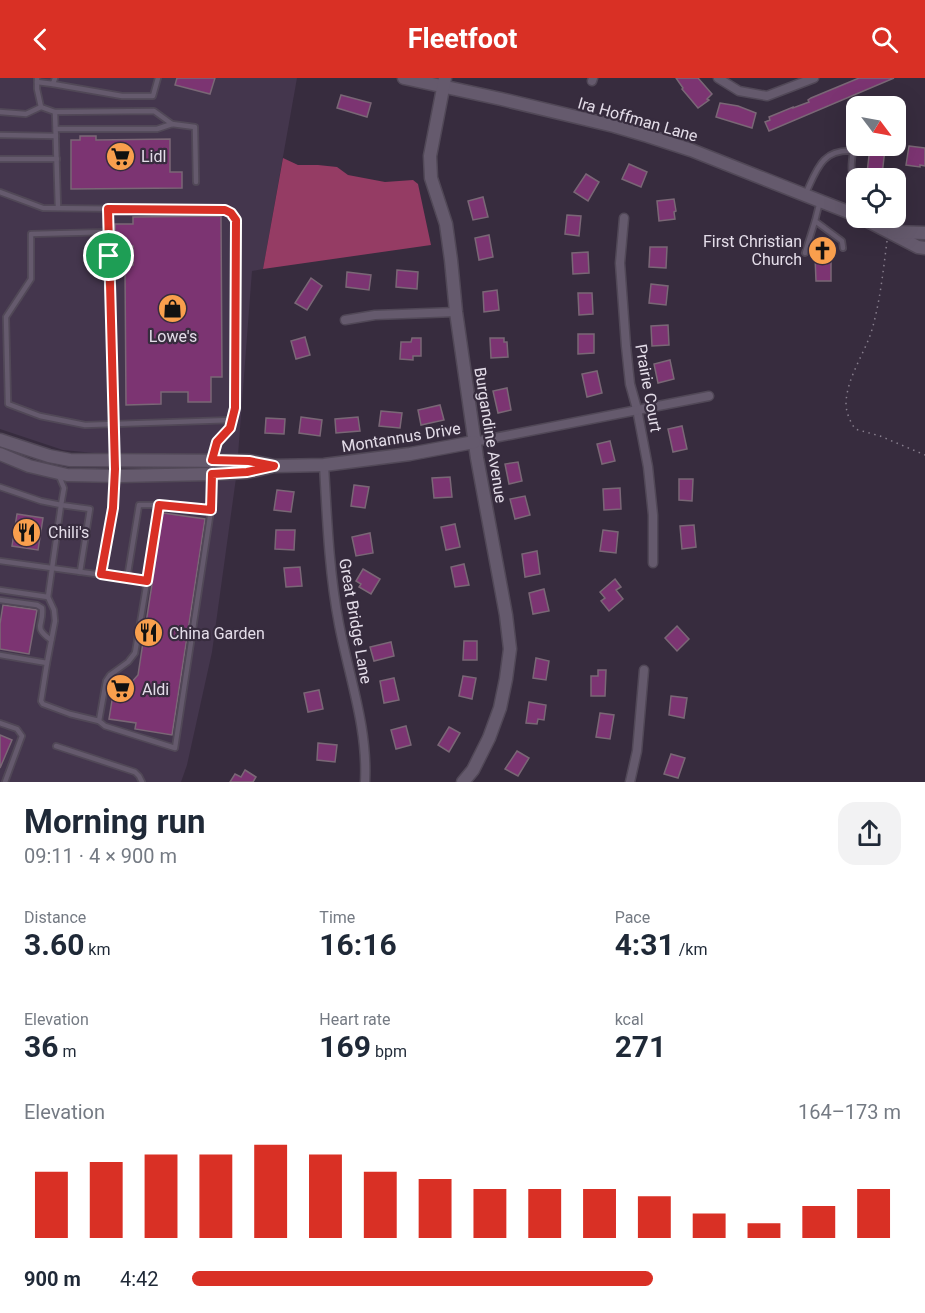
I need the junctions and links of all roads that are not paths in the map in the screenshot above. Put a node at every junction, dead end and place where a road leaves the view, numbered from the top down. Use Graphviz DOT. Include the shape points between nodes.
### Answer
graph roads {
  1 [pos="158,78"];
  2 [pos="404,78"];
  3 [pos="718,78"];
  4 [pos="814,78"];
  5 [pos="37,80"];
  6 [pos="54,81"];
  7 [pos="801,81"];
  8 [pos="444,82"];
  9 [pos="41,107"];
  10 [pos="0,112"];
  11 [pos="56,112"];
  12 [pos="172,124"];
  13 [pos="56,129"];
  14 [pos="0,135"];
  15 [pos="56,135"];
  16 [pos="0,159"];
  17 [pos="57,159"];
  18 [pos="851,168"];
  19 [pos="196,182"];
  20 [pos="0,192"];
  21 [pos="805,196"];
  22 [pos="820,201"];
  23 [pos="58,208"];
  24 [pos="108,209"];
  25 [pos="846,211"];
  26 [pos="624,218"];
  27 [pos="815,221"];
  28 [pos="883,228"];
  29 [pos="889,231"];
  30 [pos="108,232"];
  31 [pos="925,233"];
  32 [pos="843,248"];
  33 [pos="925,248"];
  34 [pos="805,253"];
  35 [pos="456,312"];
  36 [pos="345,320"];
  37 [pos="709,396"];
  38 [pos="637,409"];
  39 [pos="232,420"];
  40 [pos="114,424"];
  41 [pos="0,440"];
  42 [pos="474,442"];
  43 [pos="0,453"];
  44 [pos="115,460"];
  45 [pos="212,460"];
  46 [pos="324,465"];
  47 [pos="274,466"];
  48 [pos="58,473"];
  49 [pos="212,474"];
  50 [pos="115,476"];
  51 [pos="0,488"];
  52 [pos="62,505"];
  53 [pos="159,505"];
  54 [pos="211,510"];
  55 [pos="0,561"];
  56 [pos="653,563"];
  57 [pos="52,569"];
  58 [pos="80,572"];
  59 [pos="101,574"];
  60 [pos="127,579"];
  61 [pos="147,581"];
  62 [pos="0,590"];
  63 [pos="48,597"];
  64 [pos="0,600"];
  65 [pos="51,640"];
  66 [pos="0,654"];
  67 [pos="47,663"];
  68 [pos="644,670"];
  69 [pos="99,721"];
  70 [pos="0,723"];
  71 [pos="56,746"];
  72 [pos="5,782"];
  73 [pos="142,782"];
  74 [pos="365,782"];
  75 [pos="463,782"];
  76 [pos="630,782"];
  1 -- 6 [label="lane" via="153,96 122,96"];
  2 -- 8 [label="street, Ira Hoffman Lane"];
  3 -- 7 [label="street" via="739,91 767,96"];
  4 -- 7 [label="street"];
  5 -- 6 [label="lane"];
  5 -- 9 [label="lane"];
  8 -- 21 [label="street, Ira Hoffman Lane" via="691,150"];
  8 -- 35 [label="street, Burgandine Avenue" via="430,156 431,178 446,224"];
  9 -- 10 [label="lane" via="26,114"];
  9 -- 11 [label="lane"];
  11 -- 12 [label="lane" via="154,111"];
  11 -- 13 [label="lane"];
  12 -- 13 [label="lane" via="157,129"];
  12 -- 19 [label="lane" via="195,127"];
  13 -- 15 [label="lane"];
  14 -- 15 [label="lane"];
  15 -- 17 [label="lane"];
  16 -- 17 [label="lane"];
  17 -- 23 [label="lane"];
  18 -- 21 [label="lane" via="853,151 828,155"];
  20 -- 23 [label="lane" via="43,208"];
  21 -- 22 [label="street, Ira Hoffman Lane"];
  22 -- 25 [label="street, Ira Hoffman Lane"];
  22 -- 27 [label="lane"];
  23 -- 24 [label="lane"];
  24 -- 30 [label="lane"];
  24 -- 39 [label="lane" via="225,210 236,220"];
  26 -- 38 [label="street, Prairie Court" via="620,263 630,384"];
  27 -- 32 [label="lane" via="842,241"];
  27 -- 34 [label="lane"];
  28 -- 29 [label="street"];
  29 -- 31 [label="street"];
  29 -- 33 [label="street"];
  30 -- 40 [label="lane"];
  30 -- 40 [label="lane" via="31,234 31,279 6,318 8,404 40,416 85,425"];
  35 -- 36 [label="street"];
  35 -- 42 [label="street, Burgandine Avenue"];
  37 -- 38 [label="street, Montannus Drive"];
  38 -- 42 [label="street, Montannus Drive"];
  38 -- 56 [label="street, Prairie Court" via="653,514"];
  39 -- 40 [label="lane"];
  39 -- 45 [label="lane" via="217,442"];
  40 -- 44 [label="lane"];
  41 -- 44 [label="street, Montannus Drive" via="56,458"];
  42 -- 46 [label="street, Montannus Drive"];
  42 -- 75 [label="street, Burgandine Avenue" via="510,649 500,708 489,738"];
  43 -- 48 [label="street, Montannus Drive"];
  44 -- 45 [label="street, Montannus Drive"];
  44 -- 50 [label="lane"];
  45 -- 47 [label="street, Montannus Drive"];
  45 -- 49 [label="lane"];
  46 -- 47 [label="street, Montannus Drive"];
  46 -- 74 [label="street, Great Bridge Lane" via="327,541 339,622 363,729"];
  47 -- 49 [label="street, Montannus Drive"];
  48 -- 50 [label="street, Montannus Drive"];
  48 -- 52 [label="lane" via="63,485"];
  49 -- 50 [label="street, Montannus Drive"];
  49 -- 54 [label="lane"];
  50 -- 59 [label="lane"];
  51 -- 52 [label="lane"];
  52 -- 57 [label="lane"];
  52 -- 58 [label="lane" via="90,508"];
  53 -- 54 [label="lane"];
  53 -- 60 [label="lane" via="139,505"];
  53 -- 61 [label="lane"];
  54 -- 69 [label="lane" via="174,748"];
  55 -- 57 [label="lane"];
  57 -- 58 [label="lane"];
  57 -- 63 [label="lane"];
  58 -- 59 [label="lane"];
  59 -- 60 [label="lane"];
  60 -- 61 [label="lane"];
  61 -- 69 [label="lane" via="135,653 106,681"];
  62 -- 63 [label="lane"];
  63 -- 65 [label="lane" via="55,621"];
  64 -- 65 [label="lane" via="42,608 39,628"];
  65 -- 67 [label="lane"];
  66 -- 67 [label="lane"];
  67 -- 69 [label="lane" via="43,705"];
  68 -- 76 [label="street" via="637,751"];
  70 -- 72 [label="lane" via="17,729 22,736"];
  71 -- 73 [label="lane" via="135,772"];
}
